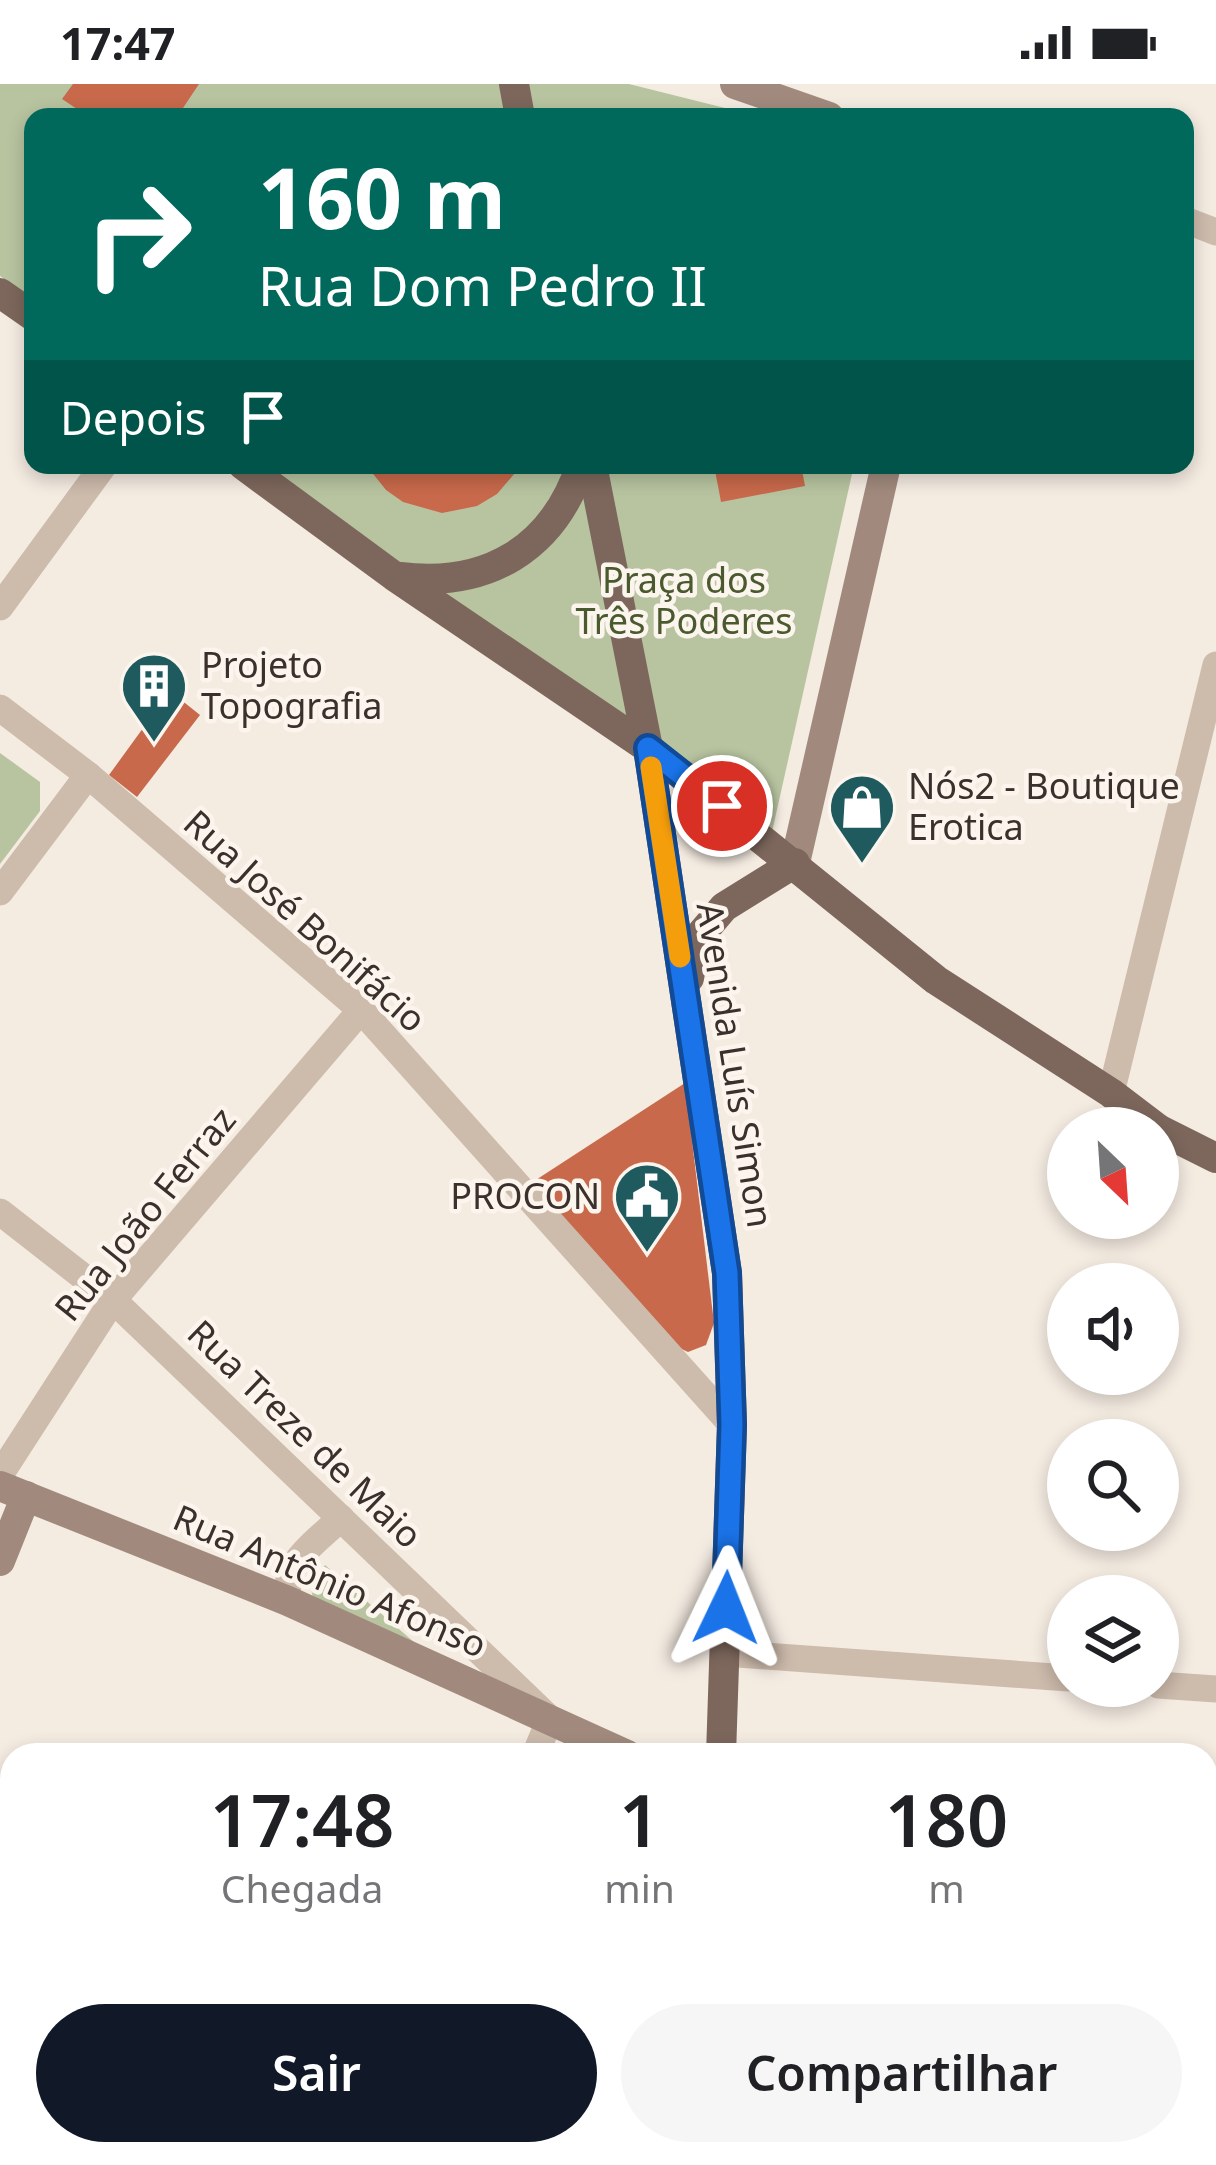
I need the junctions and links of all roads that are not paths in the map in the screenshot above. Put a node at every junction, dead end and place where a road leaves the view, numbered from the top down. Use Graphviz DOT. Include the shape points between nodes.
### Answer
graph roads {
  1 [pos="735,84"];
  2 [pos="803,108"];
  3 [pos="97,474"];
  4 [pos="255,474"];
  5 [pos="578,474"];
  6 [pos="594,474"];
  7 [pos="884,474"];
  8 [pos="394,576"];
  9 [pos="0,607"];
  10 [pos="1216,664"];
  11 [pos="1212,694"];
  12 [pos="0,708"];
  13 [pos="648,748"];
  14 [pos="88,776"];
  15 [pos="795,863"];
  16 [pos="0,892"];
  17 [pos="686,995"];
  18 [pos="361,1010"];
  19 [pos="1112,1093"];
  20 [pos="1130,1107"];
  21 [pos="1179,1139"];
  22 [pos="1216,1158"];
  23 [pos="0,1212"];
  24 [pos="113,1300"];
  25 [pos="732,1425"];
  26 [pos="0,1475"];
  27 [pos="13,1491"];
  28 [pos="341,1518"];
  29 [pos="0,1561"];
  30 [pos="288,1601"];
  31 [pos="724,1653"];
  32 [pos="1047,1676"];
  33 [pos="1179,1686"];
  34 [pos="1216,1689"];
  35 [pos="550,1719"];
  36 [pos="540,1743"];
  37 [pos="601,1743"];
  38 [pos="721,1743"];
  1 -- 2 [label="street"];
  3 -- 9 [label="street"];
  4 -- 8 [label="main road"];
  5 -- 8 [label="main road" via="571,496 524,552 434,581"];
  6 -- 13 [label="main road, Avenida Luís Simon"];
  7 -- 15 [label="street"];
  8 -- 13 [label="main road"];
  10 -- 11 [label="street"];
  11 -- 19 [label="street"];
  12 -- 14 [label="street, Rua José Bonifácio"];
  13 -- 15 [label="main road"];
  13 -- 17 [label="main road, Avenida Luís Simon"];
  14 -- 16 [label="street"];
  14 -- 18 [label="street, Rua José Bonifácio"];
  15 -- 17 [label="main road" via="724,907 696,940"];
  15 -- 19 [label="main road" via="936,980"];
  17 -- 25 [label="main road, Avenida Luís Simon" via="727,1273"];
  18 -- 24 [label="street, Rua João Ferraz"];
  18 -- 25 [label="street, Rua José Bonifácio"];
  19 -- 20 [label="main road"];
  21 -- 22 [label="main road"];
  23 -- 24 [label="street, Rua Treze de Maio"];
  24 -- 26 [label="street, Rua João Ferraz"];
  24 -- 28 [label="street, Rua Treze de Maio"];
  25 -- 31 [label="main road, Avenida Luís Simon"];
  27 -- 29 [label="street"];
  27 -- 30 [label="street, Rua Antônio Afonso"];
  28 -- 30 [label="street" via="297,1559 285,1581"];
  28 -- 35 [label="street, Rua Treze de Maio"];
  30 -- 35 [label="street, Rua Antônio Afonso"];
  31 -- 32 [label="street"];
  31 -- 38 [label="main road, Avenida Luís Simon"];
  33 -- 34 [label="street"];
  35 -- 36 [label="street"];
  35 -- 37 [label="street, Rua Antônio Afonso"];
}
